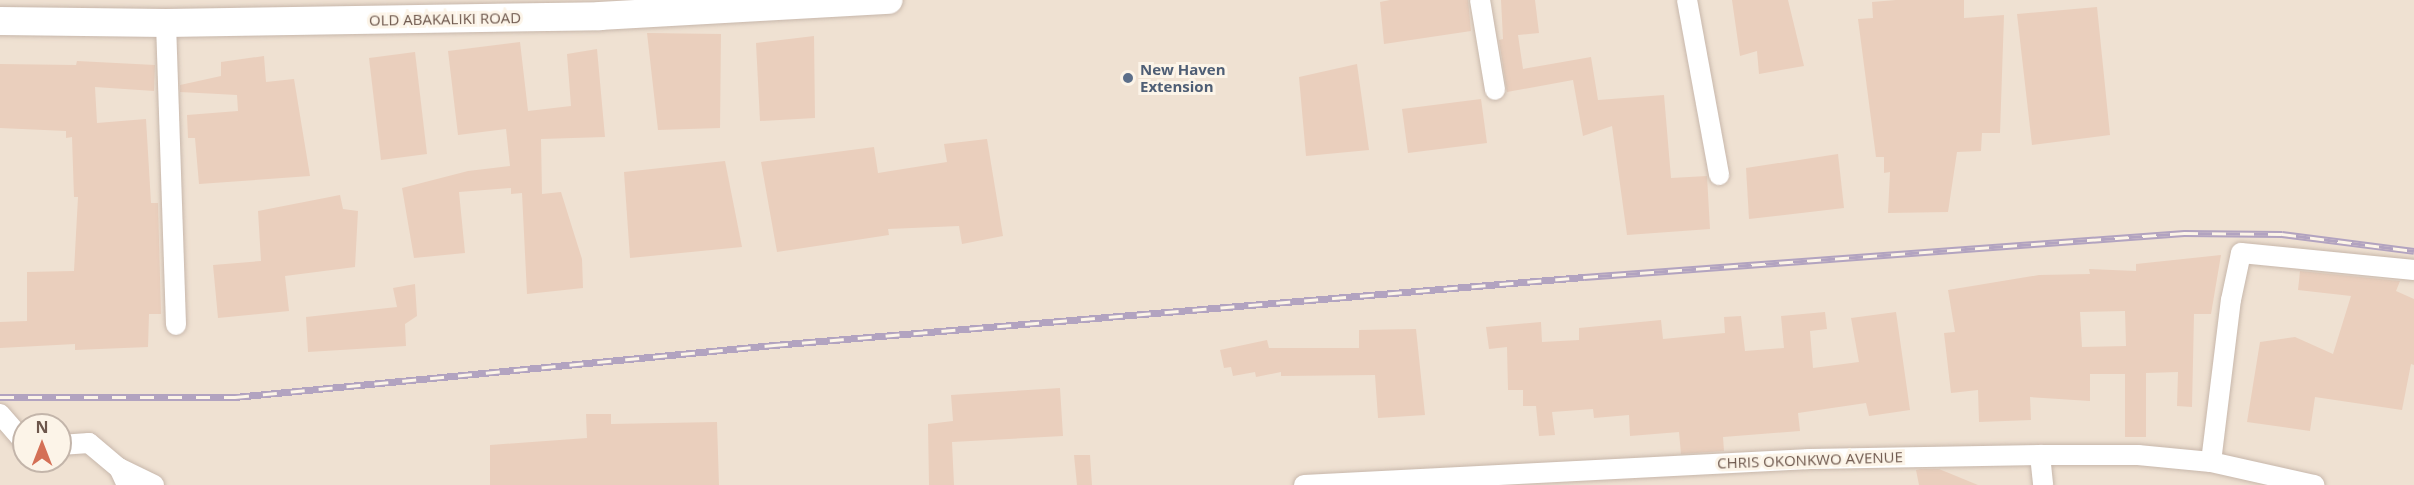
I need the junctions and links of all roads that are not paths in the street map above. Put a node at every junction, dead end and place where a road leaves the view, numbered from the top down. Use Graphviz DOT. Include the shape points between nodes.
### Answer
graph roads {
  1 [pos="889,0"];
  2 [pos="1480,0"];
  3 [pos="1687,0"];
  4 [pos="0,21"];
  5 [pos="166,23"];
  6 [pos="1495,90"];
  7 [pos="1719,176"];
  8 [pos="2414,270"];
  9 [pos="176,325"];
  10 [pos="0,414"];
  11 [pos="12,428"];
  12 [pos="72,444"];
  13 [pos="2040,455"];
  14 [pos="2211,462"];
  15 [pos="123,477"];
  16 [pos="154,485"];
  17 [pos="1304,485"];
  18 [pos="2043,485"];
  19 [pos="2313,485"];
  1 -- 5 [label="main road, OLD ABAKALIKI ROAD" via="600,16"];
  2 -- 6 [label="street"];
  3 -- 7 [label="street"];
  4 -- 5 [label="main road, OLD ABAKALIKI ROAD"];
  5 -- 9 [label="street"];
  8 -- 14 [label="street" via="2241,254 2231,300"];
  10 -- 11 [label="street"];
  12 -- 15 [label="street" via="89,443"];
  13 -- 14 [label="street, CHRIS OKONKWO AVENUE" via="2138,455"];
  13 -- 17 [label="street, CHRIS OKONKWO AVENUE" via="1786,460"];
  13 -- 18 [label="street"];
  14 -- 19 [label="street, CHRIS OKONKWO AVENUE"];
  15 -- 16 [label="street"];
}
